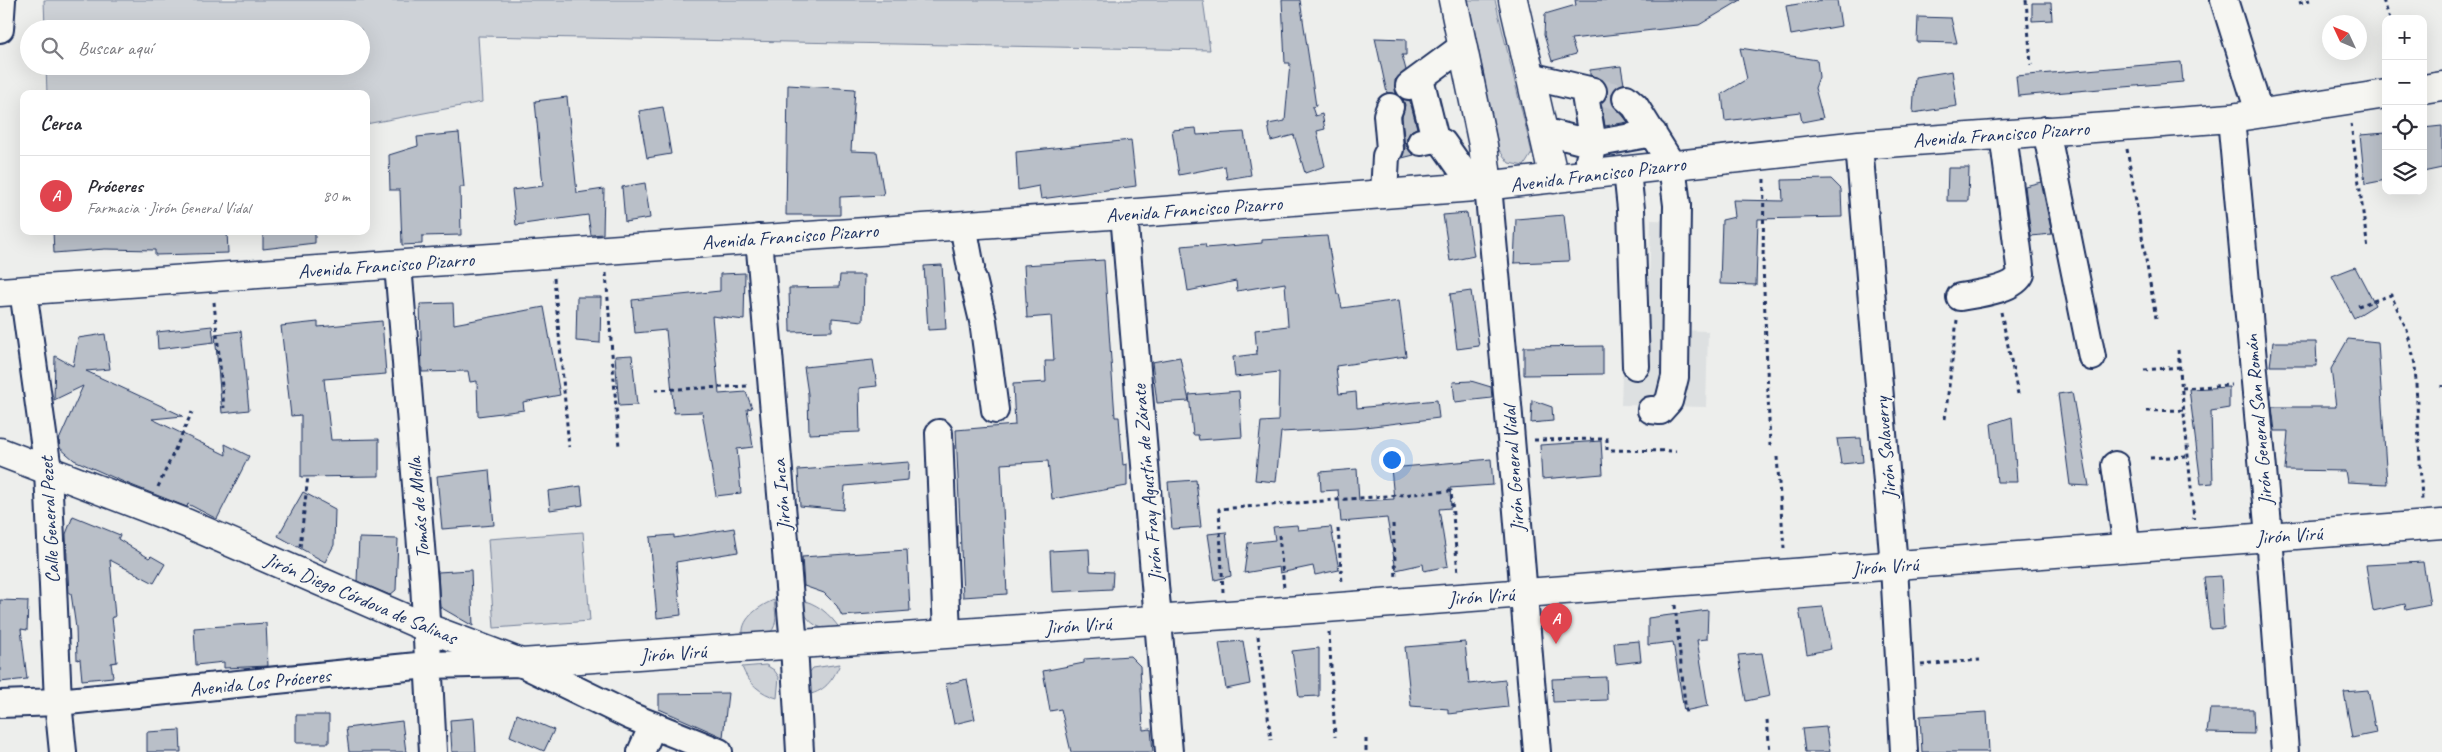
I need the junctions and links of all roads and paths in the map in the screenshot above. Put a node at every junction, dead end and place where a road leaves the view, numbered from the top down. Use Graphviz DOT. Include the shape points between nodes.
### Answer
graph roads {
  1 [pos="2,0"];
  2 [pos="1453,0"];
  3 [pos="1513,0"];
  4 [pos="2026,0"];
  5 [pos="2224,0"];
  6 [pos="2310,0"];
  7 [pos="2383,0"];
  8 [pos="2298,3"];
  9 [pos="2389,15"];
  10 [pos="0,28"];
  11 [pos="1462,47"];
  12 [pos="2031,65"];
  13 [pos="1530,76"];
  14 [pos="2442,86"];
  15 [pos="2427,88"];
  16 [pos="2382,95"];
  17 [pos="1626,98"];
  18 [pos="2351,99"];
  19 [pos="1390,107"];
  20 [pos="2259,112"];
  21 [pos="2232,118"];
  22 [pos="2123,125"];
  23 [pos="2046,130"];
  24 [pos="1543,131"];
  25 [pos="1653,133"];
  26 [pos="2004,134"];
  27 [pos="1593,144"];
  28 [pos="1411,145"];
  29 [pos="1859,145"];
  30 [pos="1765,155"];
  31 [pos="1672,165"];
  32 [pos="1627,171"];
  33 [pos="1586,176"];
  34 [pos="1554,179"];
  35 [pos="1481,187"];
  36 [pos="1384,194"];
  37 [pos="1124,214"];
  38 [pos="963,225"];
  39 [pos="758,238"];
  40 [pos="604,249"];
  41 [pos="2368,250"];
  42 [pos="552,254"];
  43 [pos="398,265"];
  44 [pos="212,278"];
  45 [pos="1997,290"];
  46 [pos="11,291"];
  47 [pos="1960,297"];
  48 [pos="2358,306"];
  49 [pos="2156,318"];
  50 [pos="2178,350"];
  51 [pos="2092,357"];
  52 [pos="1636,366"];
  53 [pos="2180,367"];
  54 [pos="2144,370"];
  55 [pos="2255,384"];
  56 [pos="771,385"];
  57 [pos="2182,388"];
  58 [pos="654,390"];
  59 [pos="2018,394"];
  60 [pos="224,408"];
  61 [pos="995,410"];
  62 [pos="1651,410"];
  63 [pos="2184,410"];
  64 [pos="2147,411"];
  65 [pos="192,412"];
  66 [pos="1944,419"];
  67 [pos="939,433"];
  68 [pos="1511,440"];
  69 [pos="1770,446"];
  70 [pos="569,447"];
  71 [pos="619,447"];
  72 [pos="1676,450"];
  73 [pos="0,452"];
  74 [pos="2188,456"];
  75 [pos="1777,457"];
  76 [pos="2150,458"];
  77 [pos="2115,465"];
  78 [pos="48,470"];
  79 [pos="308,476"];
  80 [pos="148,508"];
  81 [pos="1393,524"];
  82 [pos="2433,525"];
  83 [pos="1338,529"];
  84 [pos="1279,535"];
  85 [pos="2269,536"];
  86 [pos="2196,542"];
  87 [pos="2127,548"];
  88 [pos="1894,566"];
  89 [pos="294,570"];
  90 [pos="1786,574"];
  91 [pos="1673,582"];
  92 [pos="1523,593"];
  93 [pos="1461,597"];
  94 [pos="1397,602"];
  95 [pos="1336,606"];
  96 [pos="1286,611"];
  97 [pos="1256,613"];
  98 [pos="1224,615"];
  99 [pos="1159,620"];
  100 [pos="425,627"];
  101 [pos="947,634"];
  102 [pos="794,645"];
  103 [pos="1980,660"];
  104 [pos="520,663"];
  105 [pos="427,665"];
  106 [pos="1900,666"];
  107 [pos="58,702"];
  108 [pos="0,704"];
  109 [pos="1686,714"];
  110 [pos="1767,720"];
  111 [pos="653,725"];
  112 [pos="1335,737"];
  113 [pos="1366,739"];
  114 [pos="1271,740"];
  115 [pos="63,752"];
  116 [pos="433,752"];
  117 [pos="641,752"];
  118 [pos="719,752"];
  119 [pos="800,752"];
  120 [pos="1169,752"];
  121 [pos="1366,752"];
  122 [pos="1537,752"];
  123 [pos="1770,752"];
  124 [pos="1904,752"];
  125 [pos="2285,752"];
  1 -- 10 [label="street"];
  2 -- 11 [label="main road"];
  3 -- 13 [label="main road"];
  4 -- 12 [label="path"];
  5 -- 20 [label="street"];
  6 -- 8 [label="path"];
  7 -- 9 [label="path"];
  11 -- 28 [label="street" via="1415,82"];
  11 -- 35 [label="main road" via="1483,145"];
  13 -- 24 [label="main road"];
  13 -- 27 [label="street" via="1588,90"];
  14 -- 15 [label="main road"];
  16 -- 18 [label="main road, Avenida Francisco Pizarro"];
  17 -- 25 [label="street"];
  18 -- 20 [label="main road, Avenida Francisco Pizarro"];
  18 -- 41 [label="path" via="2348,108"];
  19 -- 28 [label="street" via="1387,115"];
  20 -- 21 [label="main road, Avenida Francisco Pizarro"];
  21 -- 22 [label="main road, Avenida Francisco Pizarro"];
  21 -- 55 [label="street, Jirón General San Román"];
  22 -- 23 [label="main road, Avenida Francisco Pizarro"];
  22 -- 49 [label="path"];
  23 -- 26 [label="main road, Avenida Francisco Pizarro"];
  23 -- 51 [label="street"];
  24 -- 27 [label="street"];
  24 -- 34 [label="main road"];
  25 -- 27 [label="street"];
  25 -- 31 [label="street"];
  26 -- 29 [label="main road, Avenida Francisco Pizarro"];
  26 -- 45 [label="street" via="2021,274 2019,279"];
  27 -- 33 [label="street"];
  28 -- 35 [label="street" via="1443,143"];
  28 -- 36 [label="street" via="1386,156"];
  29 -- 30 [label="main road, Avenida Francisco Pizarro"];
  29 -- 88 [label="street, Jirón Salaverry"];
  30 -- 31 [label="main road, Avenida Francisco Pizarro"];
  30 -- 69 [label="path" via="1762,263"];
  31 -- 32 [label="main road, Avenida Francisco Pizarro"];
  31 -- 62 [label="street" via="1677,205 1675,376 1669,402 1660,411"];
  32 -- 33 [label="main road, Avenida Francisco Pizarro"];
  32 -- 52 [label="street"];
  33 -- 34 [label="main road, Avenida Francisco Pizarro"];
  34 -- 35 [label="main road, Avenida Francisco Pizarro"];
  35 -- 36 [label="main road, Avenida Francisco Pizarro"];
  35 -- 68 [label="street, Jirón General Vidal"];
  36 -- 37 [label="main road, Avenida Francisco Pizarro"];
  37 -- 38 [label="main road, Avenida Francisco Pizarro"];
  37 -- 99 [label="street, Jirón Fray Agustín de Zárate"];
  38 -- 39 [label="main road, Avenida Francisco Pizarro"];
  38 -- 61 [label="street" via="983,321"];
  39 -- 40 [label="main road, Avenida Francisco Pizarro"];
  39 -- 56 [label="street, Jirón Inca"];
  40 -- 42 [label="main road, Avenida Francisco Pizarro"];
  40 -- 71 [label="path"];
  42 -- 43 [label="main road, Avenida Francisco Pizarro"];
  42 -- 70 [label="path"];
  43 -- 44 [label="main road, Avenida Francisco Pizarro"];
  43 -- 100 [label="street, Tomás de Molla"];
  44 -- 46 [label="main road, Avenida Francisco Pizarro"];
  44 -- 60 [label="path"];
  45 -- 47 [label="street"];
  45 -- 59 [label="path"];
  46 -- 78 [label="street, Calle General Pezet"];
  47 -- 66 [label="path"];
  48 -- 82 [label="path" via="2391,295 2407,330 2415,364"];
  50 -- 53 [label="path"];
  53 -- 54 [label="path"];
  53 -- 57 [label="path"];
  55 -- 57 [label="path"];
  55 -- 85 [label="street, Jirón General San Román"];
  56 -- 58 [label="path"];
  56 -- 102 [label="street, Jirón Inca"];
  57 -- 63 [label="path"];
  63 -- 64 [label="path"];
  63 -- 74 [label="path"];
  65 -- 80 [label="path"];
  67 -- 101 [label="street"];
  68 -- 72 [label="path" via="1607,439 1607,450"];
  68 -- 92 [label="street, Jirón General Vidal"];
  73 -- 78 [label="main road, Jirón Diego Córdova de Salinas"];
  74 -- 76 [label="path"];
  74 -- 86 [label="path"];
  75 -- 90 [label="path"];
  77 -- 87 [label="street"];
  78 -- 80 [label="main road, Jirón Diego Córdova de Salinas"];
  78 -- 107 [label="street, Calle General Pezet"];
  79 -- 89 [label="path"];
  80 -- 89 [label="main road, Jirón Diego Córdova de Salinas"];
  81 -- 94 [label="path"];
  82 -- 85 [label="main road, Jirón Virú"];
  83 -- 95 [label="path"];
  84 -- 96 [label="path"];
  85 -- 86 [label="main road, Jirón Virú"];
  85 -- 125 [label="street, Jirón General San Román"];
  86 -- 87 [label="main road, Jirón Virú"];
  87 -- 88 [label="main road, Jirón Virú"];
  88 -- 90 [label="main road, Jirón Virú"];
  88 -- 106 [label="street, Jirón Salaverry"];
  89 -- 100 [label="main road, Jirón Diego Córdova de Salinas"];
  90 -- 91 [label="main road, Jirón Virú"];
  91 -- 92 [label="main road, Jirón Virú"];
  91 -- 109 [label="path"];
  92 -- 93 [label="main road, Jirón Virú"];
  92 -- 122 [label="street, Jirón General Vidal"];
  93 -- 94 [label="main road, Jirón Virú"];
  93 -- 98 [label="path" via="1451,491 1219,508"];
  94 -- 95 [label="main road, Jirón Virú"];
  95 -- 96 [label="main road, Jirón Virú"];
  95 -- 112 [label="path"];
  96 -- 97 [label="main road, Jirón Virú"];
  97 -- 98 [label="main road, Jirón Virú"];
  97 -- 114 [label="path"];
  98 -- 99 [label="main road, Jirón Virú"];
  99 -- 101 [label="main road, Jirón Virú"];
  99 -- 120 [label="street, Jirón Fray Agustín de Zárate"];
  100 -- 104 [label="main road, Jirón Diego Córdova de Salinas"];
  100 -- 105 [label="street, Tomás de Molla"];
  101 -- 102 [label="main road, Jirón Virú"];
  102 -- 104 [label="main road, Jirón Virú"];
  102 -- 119 [label="street, Jirón Inca"];
  103 -- 106 [label="path"];
  104 -- 105 [label="street, Avenida Los Próceres"];
  104 -- 111 [label="street, Jirón Diego Córdova de Salinas"];
  105 -- 107 [label="street, Avenida Los Próceres"];
  105 -- 116 [label="street, Tomás de Molla"];
  106 -- 124 [label="street, Jirón Salaverry"];
  107 -- 108 [label="street, Avenida Los Próceres"];
  107 -- 115 [label="street, Calle General Pezet"];
  110 -- 123 [label="path"];
  111 -- 117 [label="street"];
  111 -- 118 [label="street, Jirón Diego Córdova de Salinas"];
  113 -- 121 [label="path"];
}
